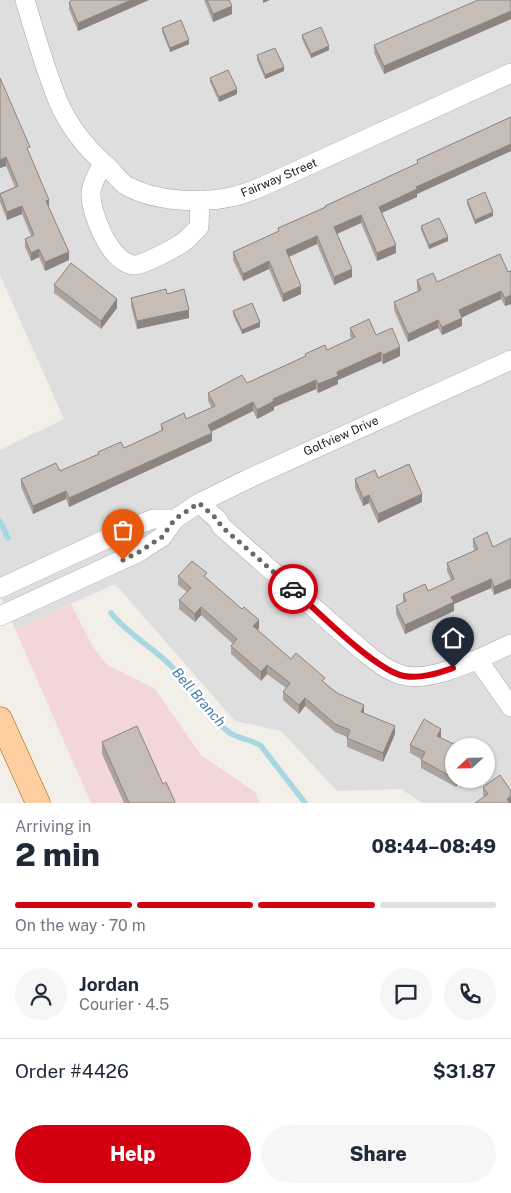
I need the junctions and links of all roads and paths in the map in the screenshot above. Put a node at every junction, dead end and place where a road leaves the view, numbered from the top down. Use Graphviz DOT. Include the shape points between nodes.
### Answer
graph roads {
  1 [pos="25,0"];
  2 [pos="511,73"];
  3 [pos="103,163"];
  4 [pos="200,200"];
  5 [pos="511,360"];
  6 [pos="199,503"];
  7 [pos="175,519"];
  8 [pos="0,588"];
  9 [pos="0,616"];
  10 [pos="511,644"];
  11 [pos="478,660"];
  12 [pos="511,707"];
  13 [pos="0,719"];
  14 [pos="38,803"];
  1 -- 3 [label="street, Fairway Street" via="58,102 80,140"];
  2 -- 4 [label="street, Fairway Street" via="270,183 237,196"];
  3 -- 4 [label="street, Fairway Street" via="126,185 162,198"];
  3 -- 4 [label="street" via="91,190 93,214 102,235 126,262 134,265 148,261 182,244 199,228"];
  5 -- 6 [label="street, Golfview Drive"];
  6 -- 7 [label="street, Golfview Drive"];
  6 -- 11 [label="street" via="363,652 386,669 417,677"];
  7 -- 8 [label="street" via="153,519 130,528"];
  7 -- 9 [label="street, Golfview Drive" via="162,537 139,552"];
  10 -- 11 [label="street"];
  11 -- 12 [label="street"];
  13 -- 14 [label="main road"];
}
